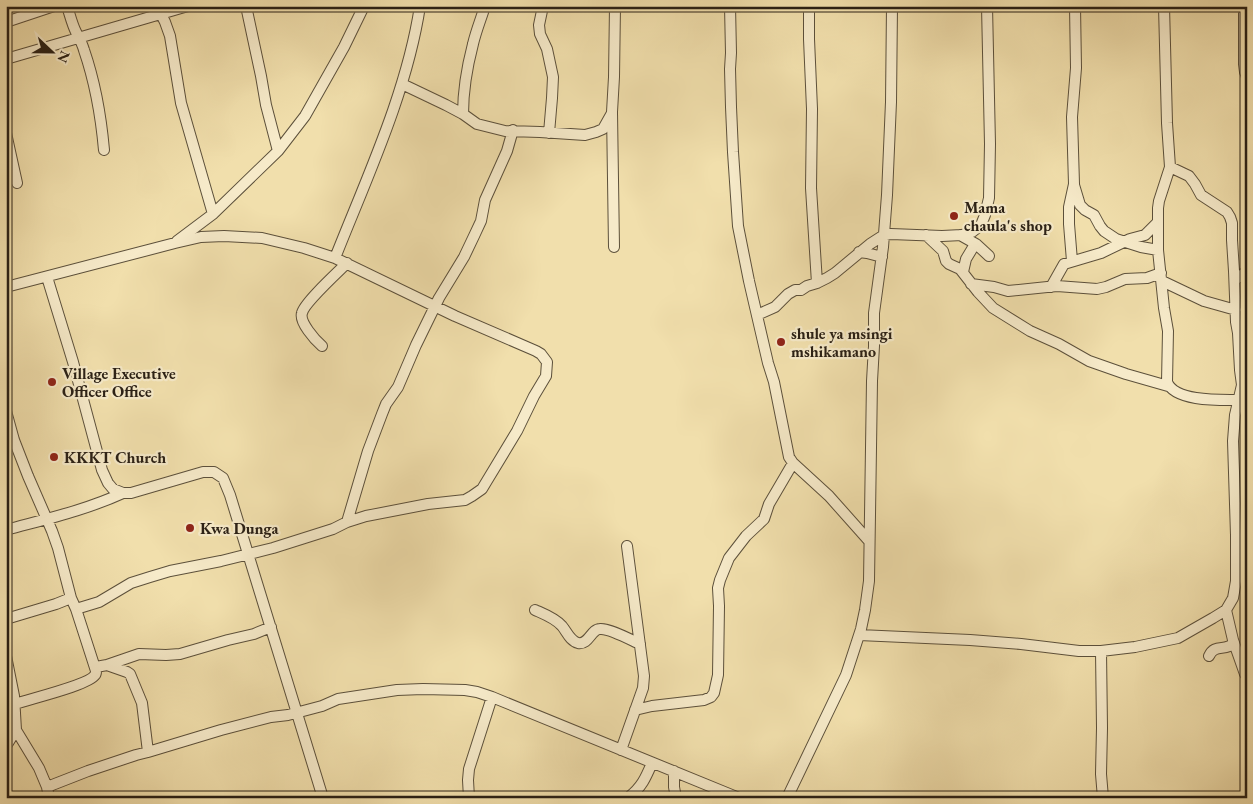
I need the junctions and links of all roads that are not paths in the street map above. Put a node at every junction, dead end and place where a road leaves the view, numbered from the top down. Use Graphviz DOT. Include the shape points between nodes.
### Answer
graph roads {
  1 [pos="54,6"];
  2 [pos="67,6"];
  3 [pos="188,6"];
  4 [pos="246,6"];
  5 [pos="364,6"];
  6 [pos="420,6"];
  7 [pos="484,6"];
  8 [pos="543,6"];
  9 [pos="615,6"];
  10 [pos="730,6"];
  11 [pos="809,6"];
  12 [pos="892,6"];
  13 [pos="988,6"];
  14 [pos="1075,6"];
  15 [pos="1164,6"];
  16 [pos="1244,6"];
  17 [pos="158,10"];
  18 [pos="6,22"];
  19 [pos="80,38"];
  20 [pos="6,59"];
  21 [pos="1247,77"];
  22 [pos="402,84"];
  23 [pos="612,112"];
  24 [pos="463,114"];
  25 [pos="513,130"];
  26 [pos="6,133"];
  27 [pos="549,133"];
  28 [pos="104,150"];
  29 [pos="278,152"];
  30 [pos="1170,167"];
  31 [pos="17,183"];
  32 [pos="1074,184"];
  33 [pos="213,214"];
  34 [pos="1158,222"];
  35 [pos="884,235"];
  36 [pos="960,235"];
  37 [pos="926,236"];
  38 [pos="1126,241"];
  39 [pos="174,243"];
  40 [pos="975,244"];
  41 [pos="614,247"];
  42 [pos="1158,250"];
  43 [pos="858,252"];
  44 [pos="989,256"];
  45 [pos="882,257"];
  46 [pos="335,258"];
  47 [pos="1072,261"];
  48 [pos="347,263"];
  49 [pos="1247,271"];
  50 [pos="963,272"];
  51 [pos="47,277"];
  52 [pos="1161,277"];
  53 [pos="1235,280"];
  54 [pos="817,284"];
  55 [pos="971,284"];
  56 [pos="6,287"];
  57 [pos="1051,287"];
  58 [pos="436,306"];
  59 [pos="1236,310"];
  60 [pos="757,315"];
  61 [pos="322,346"];
  62 [pos="1168,386"];
  63 [pos="1242,397"];
  64 [pos="6,411"];
  65 [pos="793,463"];
  66 [pos="123,493"];
  67 [pos="46,519"];
  68 [pos="347,522"];
  69 [pos="6,530"];
  70 [pos="869,541"];
  71 [pos="627,546"];
  72 [pos="248,554"];
  73 [pos="71,598"];
  74 [pos="76,609"];
  75 [pos="535,610"];
  76 [pos="1226,610"];
  77 [pos="6,619"];
  78 [pos="271,627"];
  79 [pos="859,636"];
  80 [pos="1234,643"];
  81 [pos="640,644"];
  82 [pos="1101,651"];
  83 [pos="1209,656"];
  84 [pos="1243,656"];
  85 [pos="6,659"];
  86 [pos="107,665"];
  87 [pos="96,667"];
  88 [pos="1247,675"];
  89 [pos="492,697"];
  90 [pos="15,704"];
  91 [pos="636,710"];
  92 [pos="297,712"];
  93 [pos="16,730"];
  94 [pos="6,746"];
  95 [pos="621,750"];
  96 [pos="148,752"];
  97 [pos="652,762"];
  98 [pos="674,771"];
  99 [pos="47,787"];
  100 [pos="629,797"];
  101 [pos="49,798"];
  102 [pos="323,798"];
  103 [pos="468,798"];
  104 [pos="676,798"];
  105 [pos="739,798"];
  106 [pos="787,798"];
  107 [pos="1103,798"];
  1 -- 18 [label="street"];
  2 -- 19 [label="street"];
  3 -- 17 [label="street"];
  4 -- 29 [label="street"];
  5 -- 29 [label="street" via="304,116"];
  6 -- 22 [label="street"];
  7 -- 24 [label="street" via="470,57"];
  8 -- 27 [label="street" via="540,34 553,77"];
  9 -- 23 [label="street"];
  10 -- 60 [label="street" via="731,116 738,226"];
  11 -- 54 [label="street" via="811,188"];
  12 -- 35 [label="street"];
  13 -- 36 [label="street" via="989,198 981,225"];
  14 -- 32 [label="street"];
  15 -- 30 [label="street"];
  16 -- 21 [label="street" via="1244,72"];
  17 -- 19 [label="street" via="122,26"];
  17 -- 33 [label="street" via="170,36 181,103"];
  19 -- 20 [label="street"];
  19 -- 28 [label="street" via="96,94"];
  22 -- 24 [label="street"];
  22 -- 46 [label="street"];
  23 -- 27 [label="street" via="602,129 596,132 585,135"];
  23 -- 41 [label="street"];
  24 -- 25 [label="street" via="480,126"];
  25 -- 27 [label="street"];
  25 -- 58 [label="street" via="474,236"];
  26 -- 31 [label="street"];
  29 -- 33 [label="street"];
  30 -- 34 [label="street" via="1160,201"];
  30 -- 53 [label="street" via="1189,176 1201,195 1230,217"];
  32 -- 38 [label="street" via="1082,208 1094,215 1104,230"];
  32 -- 47 [label="street" via="1069,207"];
  33 -- 39 [label="street"];
  34 -- 38 [label="street" via="1148,233"];
  34 -- 42 [label="street"];
  35 -- 37 [label="street"];
  35 -- 43 [label="street"];
  35 -- 45 [label="street"];
  36 -- 37 [label="street"];
  36 -- 40 [label="street"];
  37 -- 50 [label="street" via="943,251 949,264"];
  38 -- 42 [label="street"];
  38 -- 47 [label="street" via="1101,253"];
  39 -- 46 [label="street" via="201,237 262,238"];
  39 -- 51 [label="street"];
  40 -- 44 [label="street"];
  40 -- 50 [label="street"];
  42 -- 52 [label="street"];
  43 -- 45 [label="street"];
  43 -- 54 [label="street"];
  45 -- 70 [label="street" via="874,313"];
  46 -- 48 [label="street"];
  47 -- 57 [label="street" via="1064,264"];
  48 -- 58 [label="street"];
  48 -- 61 [label="street" via="302,312 310,334"];
  49 -- 53 [label="street"];
  50 -- 55 [label="street"];
  51 -- 56 [label="street"];
  51 -- 66 [label="street" via="102,470 113,489"];
  52 -- 57 [label="street" via="1125,279 1097,289"];
  52 -- 59 [label="street" via="1204,301"];
  52 -- 62 [label="street" via="1168,331"];
  53 -- 59 [label="street"];
  54 -- 60 [label="street" via="795,290 775,307"];
  55 -- 57 [label="street" via="1008,291"];
  55 -- 62 [label="street" via="993,308 1030,331 1089,361"];
  58 -- 68 [label="street" via="398,387 386,404 365,459"];
  58 -- 68 [label="street" via="541,354 547,362 546,376 486,484 478,492 465,500 403,508"];
  59 -- 63 [label="street"];
  60 -- 65 [label="street"];
  62 -- 63 [label="street" via="1174,392 1202,399"];
  63 -- 76 [label="street" via="1235,415 1234,441 1236,581 1233,598"];
  64 -- 67 [label="street" via="14,440"];
  65 -- 70 [label="street" via="829,496"];
  65 -- 91 [label="street" via="764,519 732,554 720,580 719,665 712,696"];
  66 -- 67 [label="street"];
  66 -- 72 [label="street" via="214,472 223,478"];
  67 -- 69 [label="street"];
  67 -- 73 [label="street" via="58,548"];
  68 -- 72 [label="street" via="334,529"];
  70 -- 79 [label="street" via="869,581"];
  71 -- 81 [label="street"];
  72 -- 74 [label="street" via="131,583 98,602"];
  72 -- 78 [label="street"];
  73 -- 74 [label="street"];
  73 -- 77 [label="street"];
  74 -- 87 [label="street"];
  75 -- 81 [label="street" via="560,624 576,642 582,643 598,629"];
  76 -- 80 [label="street"];
  76 -- 82 [label="street" via="1166,642"];
  78 -- 86 [label="street" via="180,654 139,654"];
  78 -- 92 [label="street"];
  79 -- 82 [label="street" via="970,640"];
  79 -- 106 [label="street" via="846,675"];
  80 -- 83 [label="street" via="1228,648 1216,648"];
  80 -- 84 [label="street"];
  81 -- 91 [label="street" via="644,682"];
  82 -- 107 [label="street" via="1100,774"];
  84 -- 88 [label="street" via="1244,674"];
  85 -- 90 [label="street"];
  86 -- 87 [label="street"];
  86 -- 96 [label="street" via="130,674 142,703"];
  87 -- 90 [label="street" via="95,675 90,679"];
  89 -- 92 [label="street" via="466,690 397,690 338,700"];
  89 -- 95 [label="street"];
  89 -- 103 [label="street" via="469,769"];
  90 -- 93 [label="street"];
  91 -- 95 [label="street"];
  92 -- 96 [label="street"];
  92 -- 102 [label="street"];
  93 -- 94 [label="street"];
  93 -- 99 [label="street"];
  95 -- 97 [label="street"];
  96 -- 99 [label="street"];
  97 -- 98 [label="street"];
  97 -- 100 [label="street" via="639,789"];
  98 -- 104 [label="street"];
  98 -- 105 [label="street"];
  99 -- 101 [label="street"];
}
